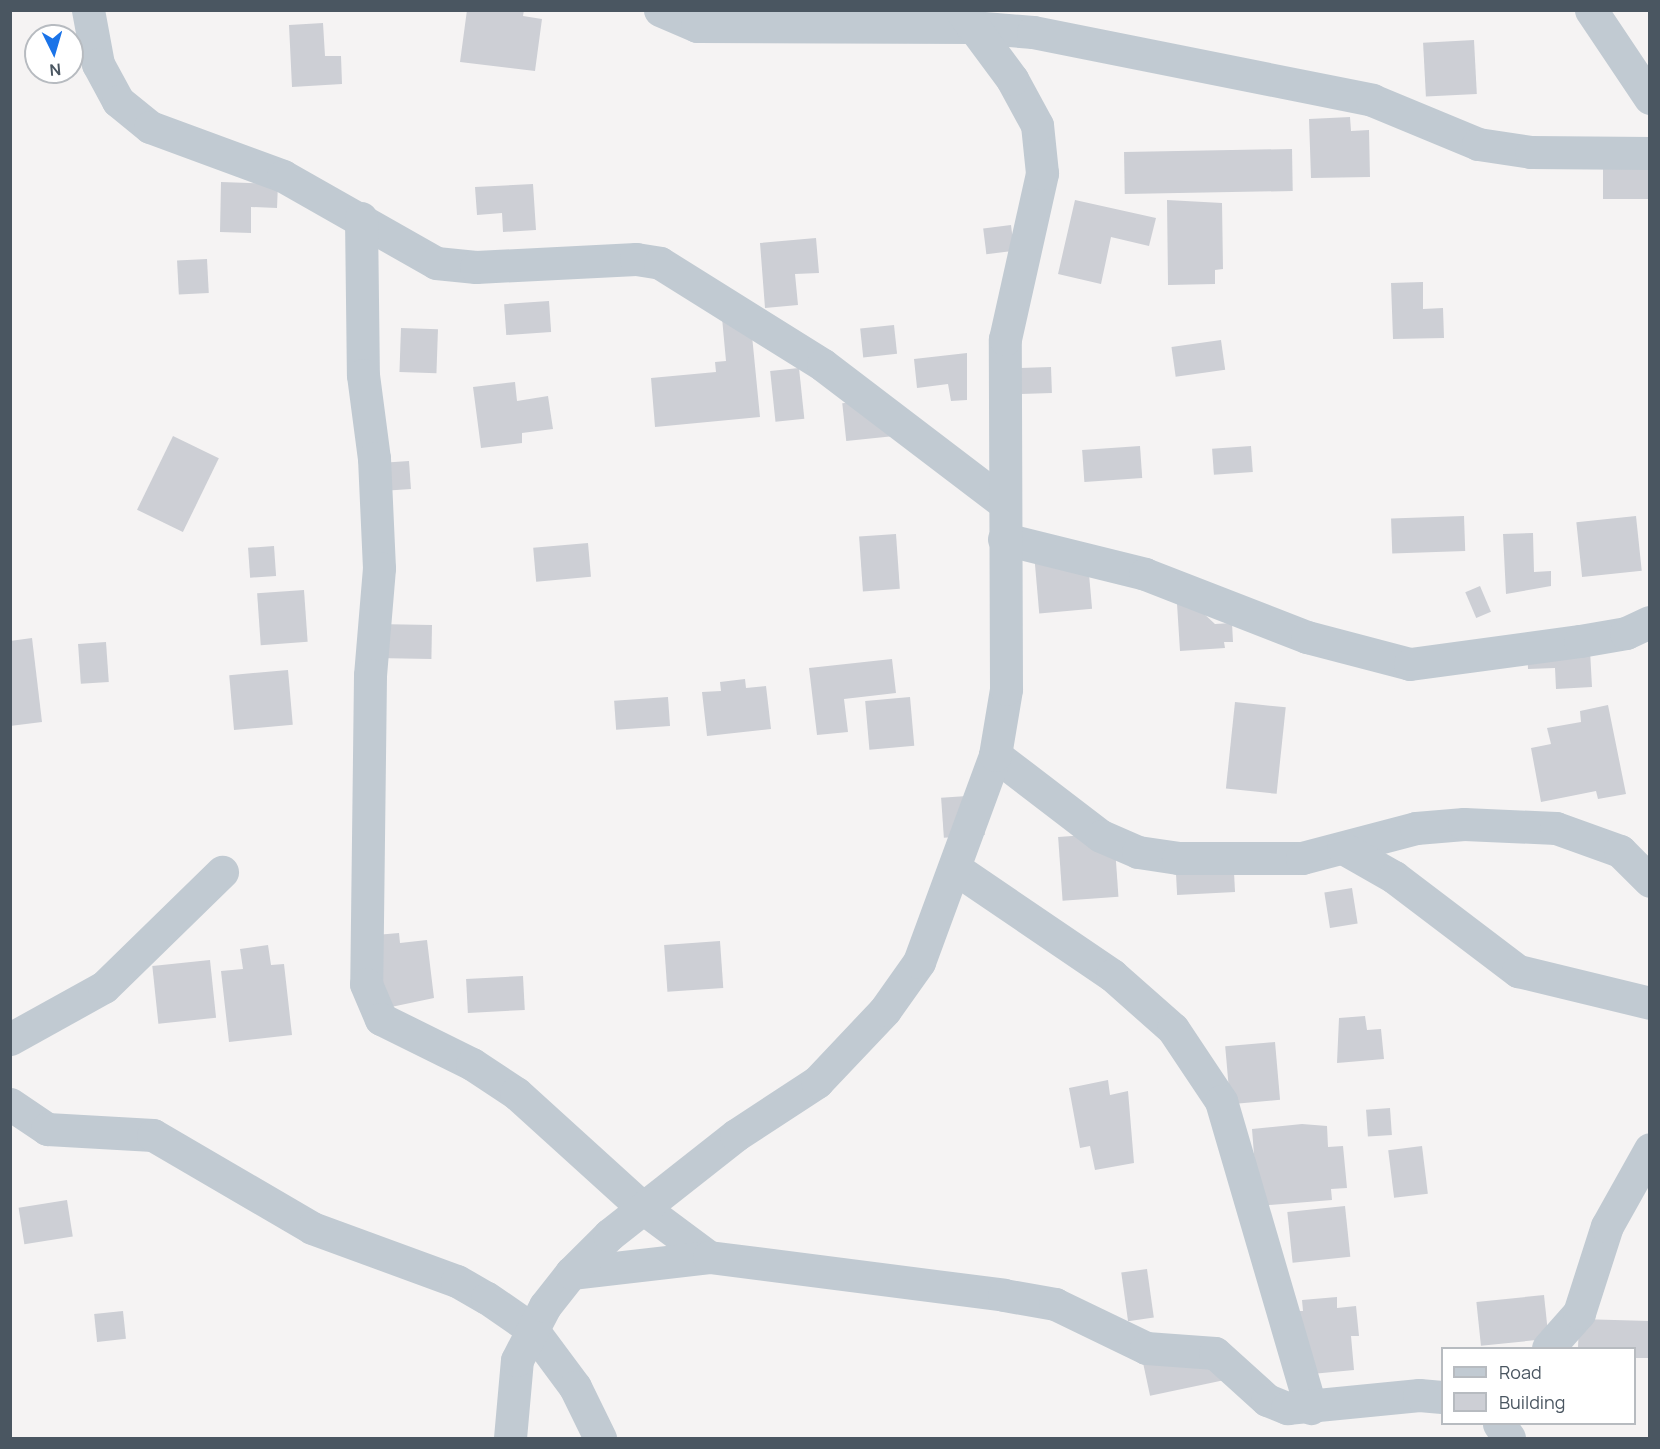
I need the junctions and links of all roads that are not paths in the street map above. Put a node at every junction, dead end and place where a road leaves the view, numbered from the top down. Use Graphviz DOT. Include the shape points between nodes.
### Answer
graph roads {
  1 [pos="88,10"];
  2 [pos="660,10"];
  3 [pos="1591,10"];
  4 [pos="967,19"];
  5 [pos="1639,62"];
  6 [pos="1650,98"];
  7 [pos="1650,153"];
  8 [pos="362,218"];
  9 [pos="1003,502"];
  10 [pos="1004,539"];
  11 [pos="1650,622"];
  12 [pos="995,754"];
  13 [pos="1343,848"];
  14 [pos="956,869"];
  15 [pos="222,872"];
  16 [pos="1650,881"];
  17 [pos="1650,1003"];
  18 [pos="10,1039"];
  19 [pos="10,1104"];
  20 [pos="1650,1149"];
  21 [pos="643,1208"];
  22 [pos="709,1257"];
  23 [pos="571,1273"];
  24 [pos="532,1329"];
  25 [pos="1549,1347"];
  26 [pos="1441,1397"];
  27 [pos="1311,1408"];
  28 [pos="1500,1425"];
  29 [pos="510,1438"];
  30 [pos="600,1438"];
  31 [pos="1509,1438"];
  1 -- 8 [label="street" via="98,64 118,101 150,127 283,176"];
  2 -- 4 [label="street" via="698,26 748,29"];
  3 -- 5 [label="street"];
  4 -- 7 [label="street" via="1224,66 1372,100 1478,144 1531,152"];
  4 -- 9 [label="street" via="1037,126 1042,173 1005,339"];
  5 -- 6 [label="street"];
  8 -- 9 [label="street" via="408,251 436,263 476,267 636,259 660,263 823,365"];
  8 -- 21 [label="street" via="363,375 374,458 379,568 370,675 366,984 381,1019 472,1064 516,1094"];
  9 -- 10 [label="street"];
  10 -- 11 [label="street" via="1145,574 1307,637 1400,663 1443,663 1580,641 1626,633"];
  10 -- 12 [label="street" via="1006,689"];
  12 -- 13 [label="street" via="1093,830 1138,852 1274,859"];
  12 -- 14 [label="street"];
  13 -- 16 [label="street" via="1426,827 1556,828 1620,851"];
  13 -- 17 [label="street" via="1394,877 1518,971"];
  14 -- 21 [label="street" via="919,962 885,1010 817,1082 736,1135"];
  14 -- 27 [label="street" via="1112,975 1173,1029 1221,1101"];
  15 -- 18 [label="street" via="104,987"];
  19 -- 24 [label="street" via="47,1129 153,1135 312,1228 457,1281"];
  20 -- 25 [label="street" via="1607,1226 1579,1314"];
  21 -- 22 [label="street"];
  21 -- 23 [label="street"];
  22 -- 23 [label="street"];
  22 -- 27 [label="street" via="1054,1304 1128,1343 1215,1353 1266,1400"];
  23 -- 24 [label="street"];
  24 -- 29 [label="street" via="517,1360"];
  24 -- 30 [label="street" via="575,1387"];
  26 -- 27 [label="street" via="1419,1395"];
  28 -- 31 [label="street"];
}
